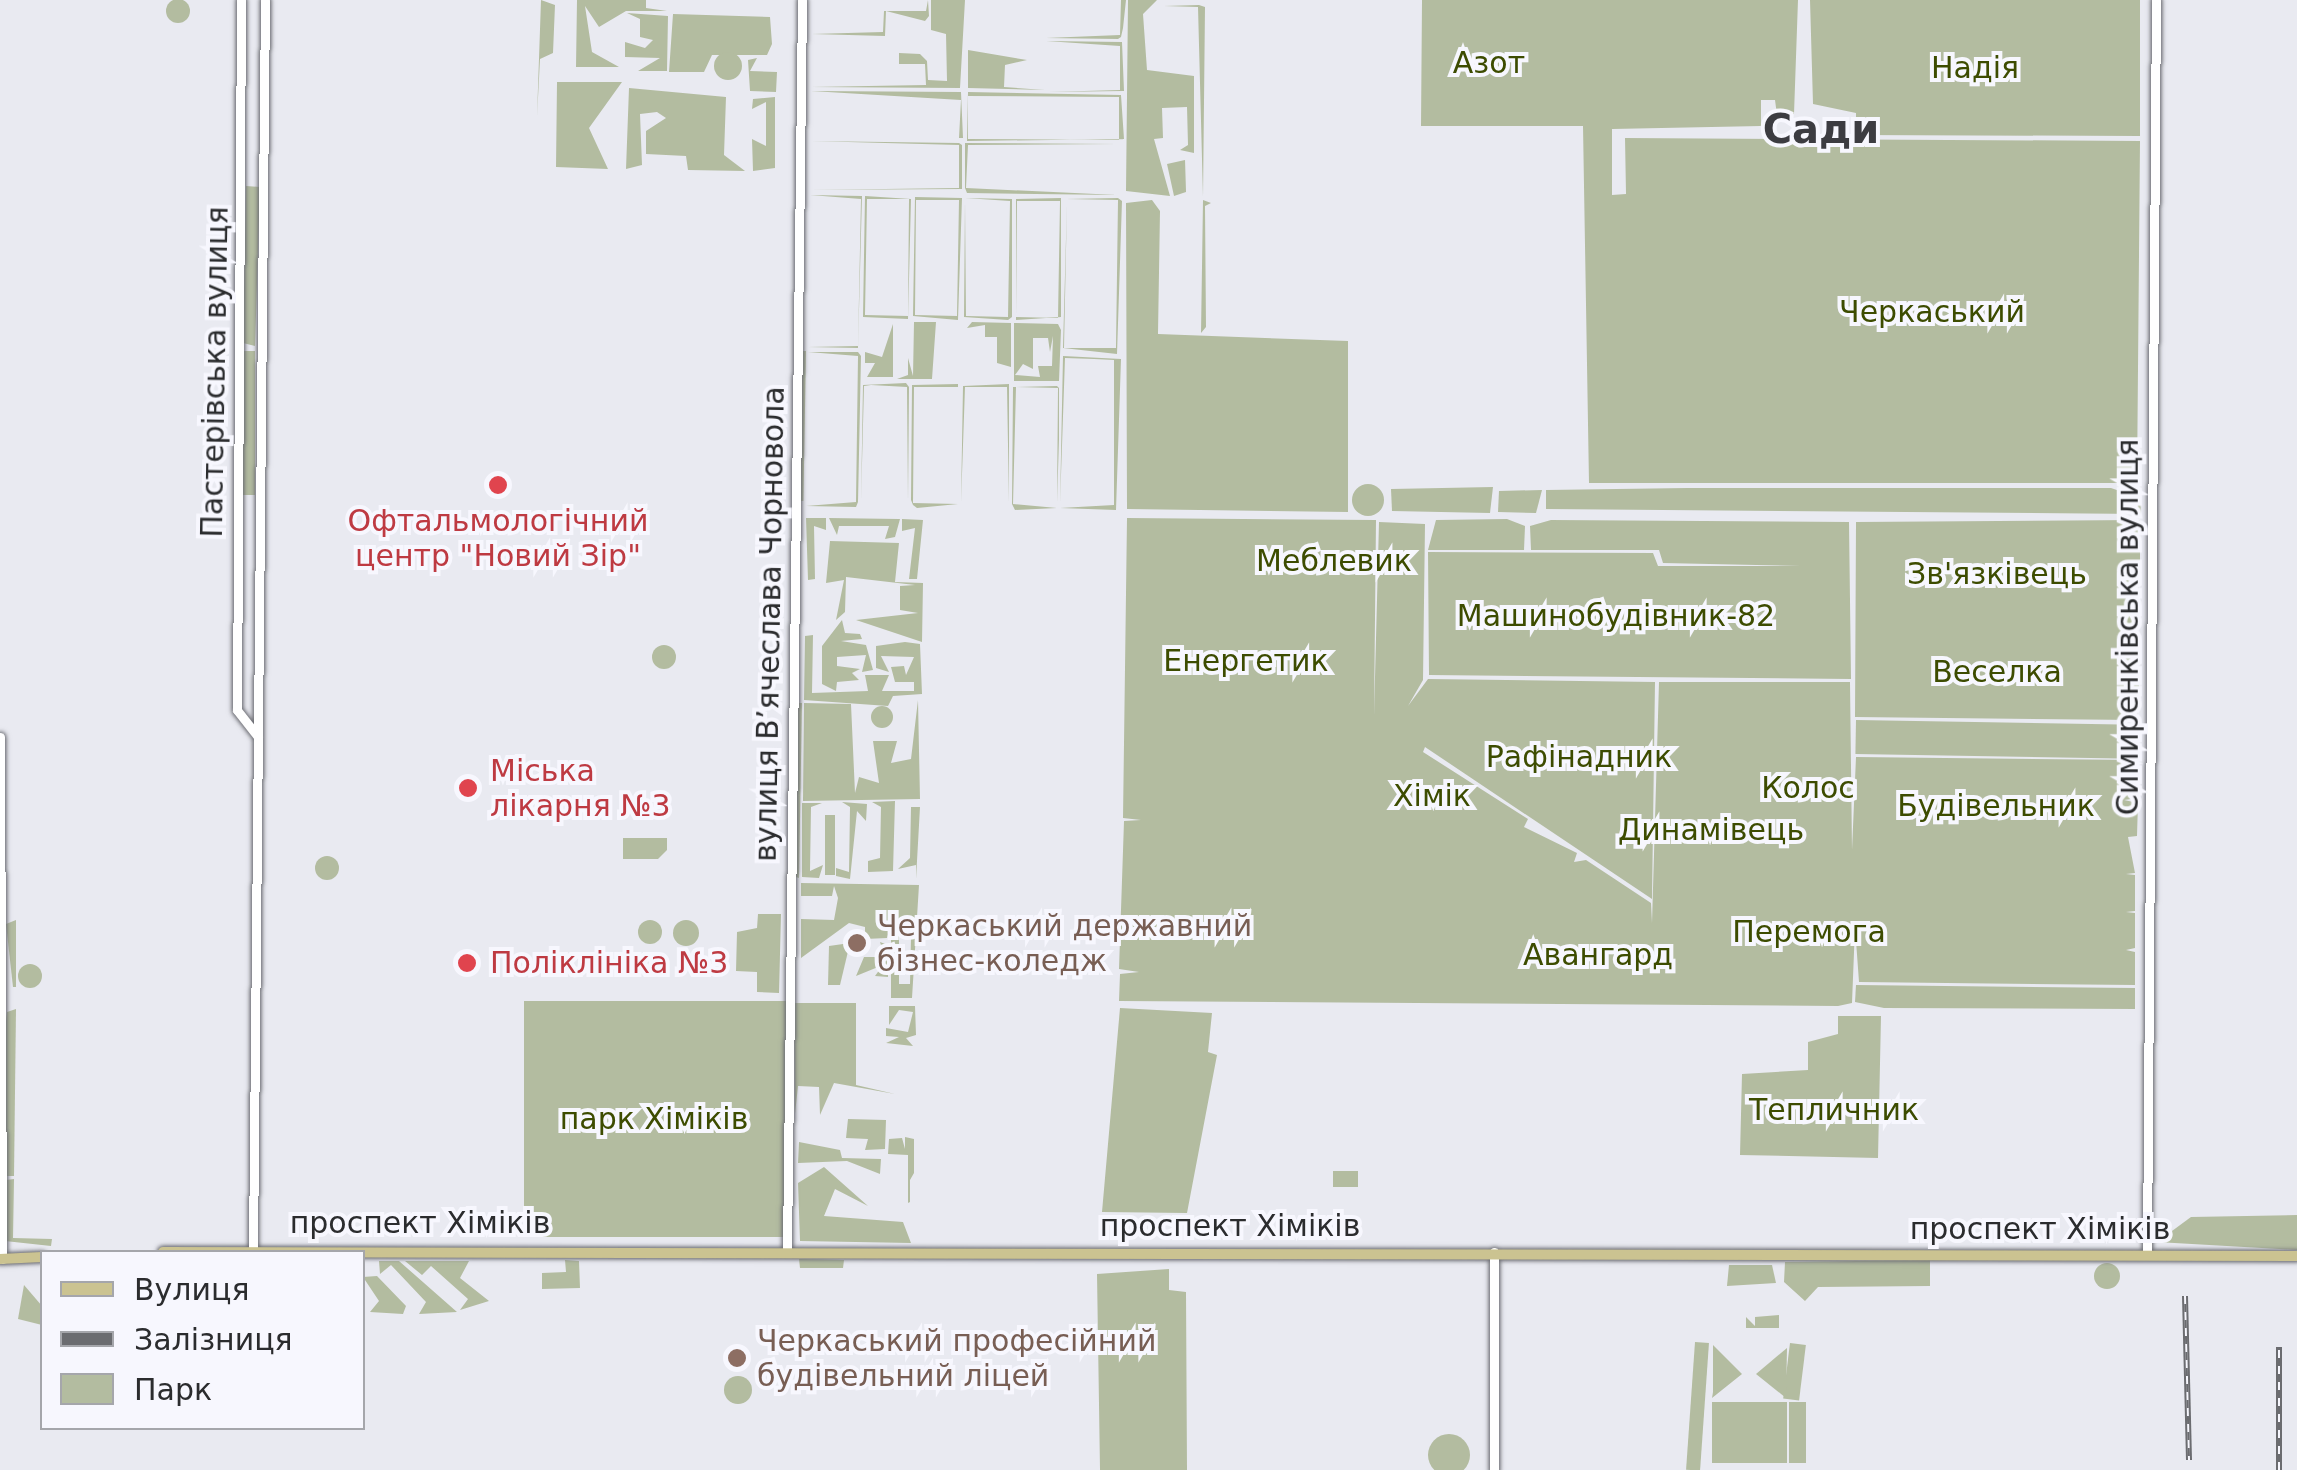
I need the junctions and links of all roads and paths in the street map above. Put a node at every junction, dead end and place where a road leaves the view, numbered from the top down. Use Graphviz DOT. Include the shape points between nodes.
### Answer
graph roads {
  1 [pos="241,0"];
  2 [pos="264,0"];
  3 [pos="802,0"];
  4 [pos="2156,0"];
  5 [pos="242,183"];
  6 [pos="263,184"];
  7 [pos="241,348"];
  8 [pos="260,349"];
  9 [pos="258,736"];
  10 [pos="0,738"];
  11 [pos="787,1248"];
  12 [pos="254,1249"];
  13 [pos="223,1250"];
  14 [pos="1494,1252"];
  15 [pos="2147,1255"];
  16 [pos="2297,1256"];
  17 [pos="40,1257"];
  18 [pos="1,1259"];
  19 [pos="1494,1470"];
  1 -- 5 [label="main road, Пастерівська вулиця"];
  2 -- 6 [label="main road, Пастерівська вулиця"];
  3 -- 11 [label="main road, вулиця Вʼячеслава Чорновола"];
  4 -- 15 [label="main road, Симиренківська вулиця"];
  5 -- 6 [label="main road"];
  5 -- 7 [label="main road, Пастерівська вулиця"];
  6 -- 8 [label="main road, Пастерівська вулиця"];
  7 -- 8 [label="main road"];
  7 -- 9 [label="main road, Пастерівська вулиця" via="237,712"];
  8 -- 9 [label="main road, Пастерівська вулиця"];
  9 -- 12 [label="main road, Пастерівська вулиця"];
  10 -- 18 [label="main road"];
  11 -- 12 [label="main road, проспект Хіміків"];
  11 -- 14 [label="main road, проспект Хіміків"];
  12 -- 13 [label="main road, проспект Хіміків"];
  14 -- 15 [label="main road, проспект Хіміків"];
  14 -- 19 [label="main road"];
  15 -- 16 [label="main road, проспект Хіміків"];
  17 -- 18 [label="main road"];
}
